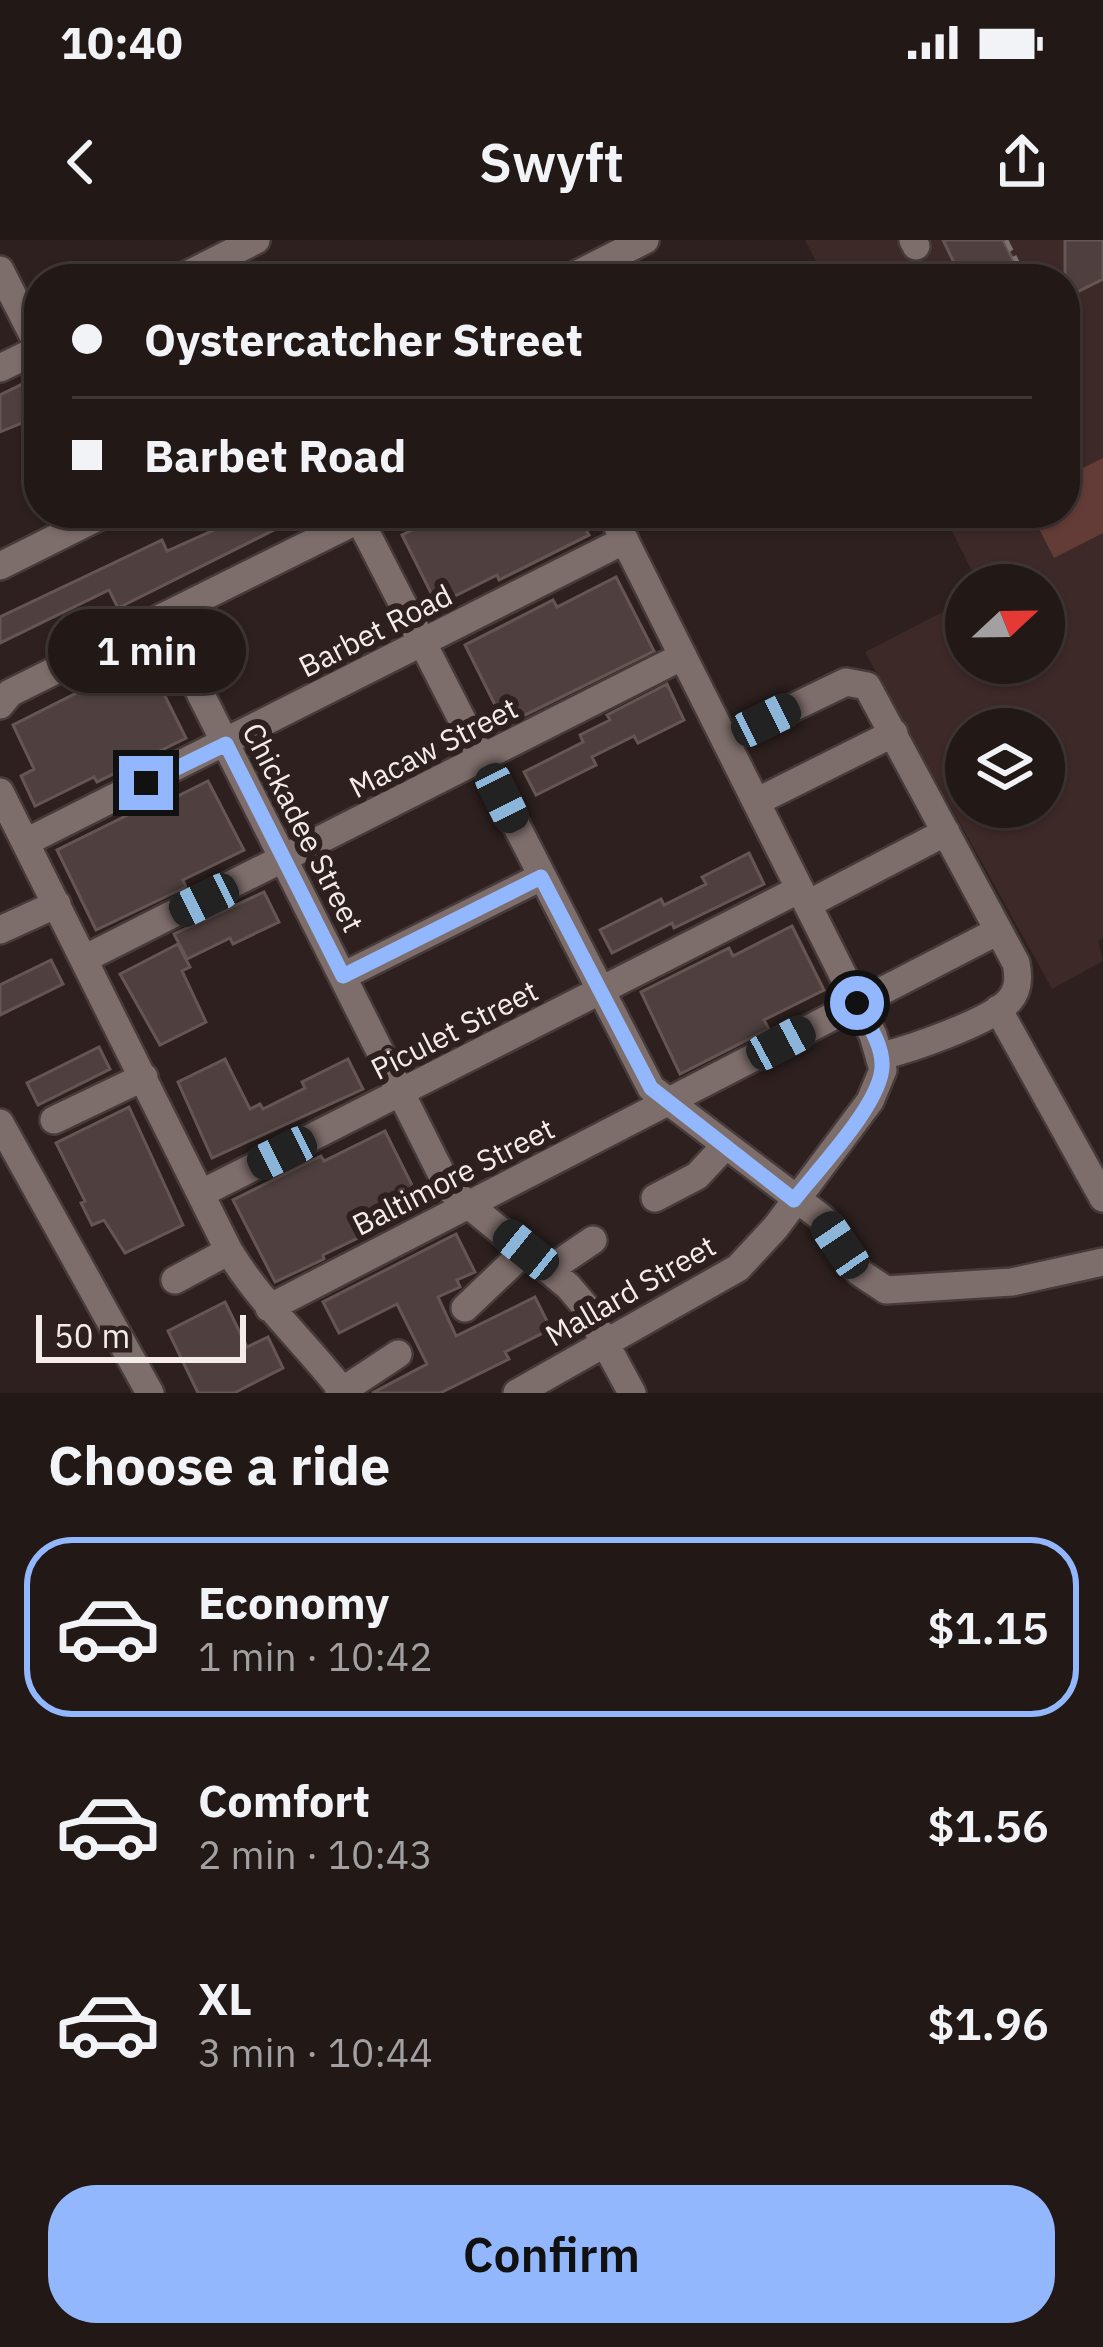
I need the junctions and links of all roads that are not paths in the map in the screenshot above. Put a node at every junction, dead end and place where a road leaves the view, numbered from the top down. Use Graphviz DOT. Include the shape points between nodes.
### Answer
graph roads {
  1 [pos="256,240"];
  2 [pos="646,240"];
  3 [pos="227,258"];
  4 [pos="598,264"];
  5 [pos="0,270"];
  6 [pos="24,318"];
  7 [pos="76,528"];
  8 [pos="337,528"];
  9 [pos="369,528"];
  10 [pos="619,528"];
  11 [pos="625,540"];
  12 [pos="0,566"];
  13 [pos="162,617"];
  14 [pos="424,643"];
  15 [pos="683,656"];
  16 [pos="0,705"];
  17 [pos="894,733"];
  18 [pos="726,740"];
  19 [pos="226,744"];
  20 [pos="483,759"];
  21 [pos="0,793"];
  22 [pos="756,802"];
  23 [pos="946,832"];
  24 [pos="26,842"];
  25 [pos="284,861"];
  26 [pos="541,877"];
  27 [pos="804,897"];
  28 [pos="57,904"];
  29 [pos="0,930"];
  30 [pos="998,931"];
  31 [pos="84,959"];
  32 [pos="343,976"];
  33 [pos="599,992"];
  34 [pos="857,1003"];
  35 [pos="998,1009"];
  36 [pos="881,1056"];
  37 [pos="144,1077"];
  38 [pos="402,1094"];
  39 [pos="668,1103"];
  40 [pos="54,1120"];
  41 [pos="0,1123"];
  42 [pos="725,1147"];
  43 [pos="202,1193"];
  44 [pos="655,1198"];
  45 [pos="1103,1198"];
  46 [pos="794,1200"];
  47 [pos="470,1204"];
  48 [pos="593,1240"];
  49 [pos="526,1250"];
  50 [pos="229,1251"];
  51 [pos="1103,1262"];
  52 [pos="548,1270"];
  53 [pos="175,1280"];
  54 [pos="269,1308"];
  55 [pos="465,1308"];
  56 [pos="605,1344"];
  57 [pos="398,1354"];
  58 [pos="342,1392"];
  59 [pos="151,1393"];
  60 [pos="518,1393"];
  61 [pos="632,1393"];
  1 -- 3 [label="street"];
  2 -- 4 [label="street"];
  5 -- 6 [label="street"];
  7 -- 12 [label="street"];
  8 -- 13 [label="street"];
  9 -- 14 [label="street"];
  10 -- 11 [label="street"];
  11 -- 14 [label="street, Barbet Road"];
  11 -- 15 [label="street"];
  13 -- 16 [label="street"];
  13 -- 19 [label="street, Chickadee Street"];
  14 -- 19 [label="street, Barbet Road"];
  14 -- 20 [label="street"];
  15 -- 18 [label="street"];
  15 -- 20 [label="street, Macaw Street"];
  17 -- 18 [label="street" via="874,693 846,682"];
  17 -- 22 [label="street"];
  17 -- 23 [label="street"];
  18 -- 22 [label="street"];
  19 -- 24 [label="street, Barbet Road"];
  19 -- 25 [label="street, Chickadee Street"];
  20 -- 25 [label="street, Macaw Street"];
  20 -- 26 [label="street"];
  21 -- 24 [label="street"];
  22 -- 27 [label="street"];
  23 -- 27 [label="street, Piculet Street"];
  23 -- 30 [label="street"];
  24 -- 28 [label="street"];
  25 -- 31 [label="street, Macaw Street"];
  25 -- 32 [label="street, Chickadee Street"];
  26 -- 32 [label="street"];
  26 -- 33 [label="street"];
  27 -- 33 [label="street, Piculet Street"];
  27 -- 34 [label="street"];
  28 -- 29 [label="street"];
  28 -- 31 [label="street"];
  30 -- 34 [label="street, Baltimore Street"];
  30 -- 35 [label="street" via="1018,973 1014,993"];
  31 -- 37 [label="street"];
  32 -- 38 [label="street, Chickadee Street"];
  33 -- 38 [label="street, Piculet Street"];
  33 -- 39 [label="street" via="639,1071"];
  34 -- 36 [label="street"];
  34 -- 39 [label="street, Baltimore Street"];
  35 -- 36 [label="street"];
  35 -- 45 [label="street"];
  36 -- 46 [label="street, Mallard Street" via="870,1101"];
  37 -- 40 [label="street"];
  37 -- 43 [label="street"];
  38 -- 43 [label="street, Piculet Street"];
  38 -- 47 [label="street, Chickadee Street" via="444,1179"];
  39 -- 42 [label="street"];
  39 -- 47 [label="street, Baltimore Street"];
  41 -- 59 [label="street"];
  42 -- 44 [label="street" via="697,1177"];
  42 -- 46 [label="street"];
  43 -- 50 [label="street"];
  46 -- 51 [label="street" via="822,1218 865,1278 886,1290 1012,1282"];
  46 -- 56 [label="street, Mallard Street" via="738,1268"];
  47 -- 49 [label="street, Chickadee Street"];
  47 -- 54 [label="street, Baltimore Street"];
  48 -- 52 [label="street"];
  49 -- 52 [label="street, Chickadee Street"];
  49 -- 55 [label="street"];
  50 -- 53 [label="street"];
  50 -- 54 [label="street"];
  52 -- 56 [label="street, Chickadee Street" via="585,1306"];
  54 -- 58 [label="street"];
  56 -- 60 [label="street, Mallard Street"];
  56 -- 61 [label="street, Chickadee Street"];
  57 -- 58 [label="street"];
}
